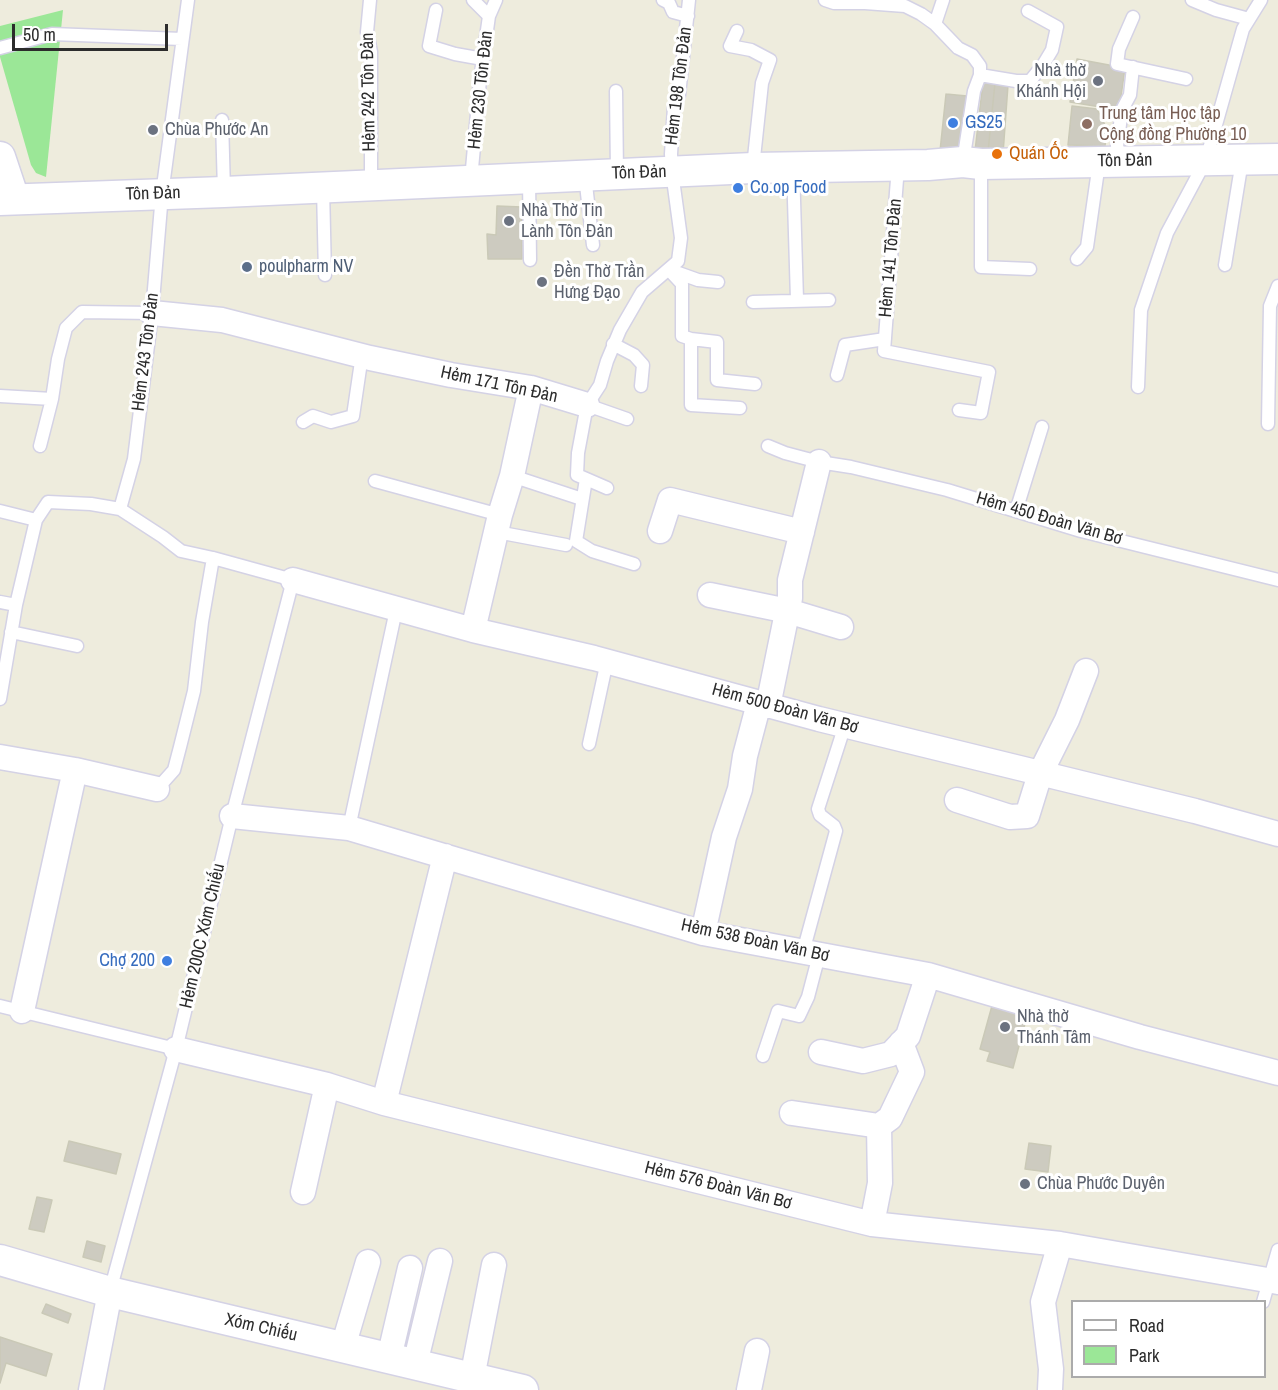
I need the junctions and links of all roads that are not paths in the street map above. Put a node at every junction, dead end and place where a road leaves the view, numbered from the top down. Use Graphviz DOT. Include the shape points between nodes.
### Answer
graph roads {
  1 [pos="188,0"];
  2 [pos="370,0"];
  3 [pos="473,0"];
  4 [pos="496,0"];
  5 [pos="663,0"];
  6 [pos="689,0"];
  7 [pos="825,0"];
  8 [pos="943,0"];
  9 [pos="1192,0"];
  10 [pos="1261,0"];
  11 [pos="886,2"];
  12 [pos="436,10"];
  13 [pos="1028,11"];
  14 [pos="489,16"];
  15 [pos="688,16"];
  16 [pos="1133,17"];
  17 [pos="1249,19"];
  18 [pos="936,24"];
  19 [pos="737,31"];
  20 [pos="182,39"];
  21 [pos="0,48"];
  22 [pos="483,59"];
  23 [pos="1134,68"];
  24 [pos="980,75"];
  25 [pos="1186,79"];
  26 [pos="616,91"];
  27 [pos="222,120"];
  28 [pos="0,157"];
  29 [pos="1278,159"];
  30 [pos="1206,160"];
  31 [pos="1243,160"];
  32 [pos="1111,161"];
  33 [pos="972,163"];
  34 [pos="898,165"];
  35 [pos="792,167"];
  36 [pos="753,168"];
  37 [pos="672,172"];
  38 [pos="617,174"];
  39 [pos="584,175"];
  40 [pos="530,178"];
  41 [pos="471,180"];
  42 [pos="371,184"];
  43 [pos="323,187"];
  44 [pos="224,192"];
  45 [pos="162,194"];
  46 [pos="7,200"];
  47 [pos="593,245"];
  48 [pos="1077,259"];
  49 [pos="530,260"];
  50 [pos="1225,265"];
  51 [pos="1030,269"];
  52 [pos="669,270"];
  53 [pos="325,275"];
  54 [pos="718,282"];
  55 [pos="1278,286"];
  56 [pos="797,300"];
  57 [pos="830,300"];
  58 [pos="753,302"];
  59 [pos="152,314"];
  60 [pos="691,339"];
  61 [pos="614,344"];
  62 [pos="884,345"];
  63 [pos="362,355"];
  64 [pos="837,375"];
  65 [pos="755,384"];
  66 [pos="641,386"];
  67 [pos="1138,387"];
  68 [pos="531,388"];
  69 [pos="0,396"];
  70 [pos="1273,398"];
  71 [pos="52,399"];
  72 [pos="587,405"];
  73 [pos="740,408"];
  74 [pos="959,410"];
  75 [pos="627,419"];
  76 [pos="303,422"];
  77 [pos="1268,424"];
  78 [pos="1042,427"];
  79 [pos="40,446"];
  80 [pos="768,446"];
  81 [pos="819,462"];
  82 [pos="512,476"];
  83 [pos="586,479"];
  84 [pos="375,481"];
  85 [pos="607,488"];
  86 [pos="582,499"];
  87 [pos="120,509"];
  88 [pos="0,511"];
  89 [pos="1016,511"];
  90 [pos="36,520"];
  91 [pos="499,524"];
  92 [pos="660,531"];
  93 [pos="802,532"];
  94 [pos="566,545"];
  95 [pos="213,558"];
  96 [pos="634,564"];
  97 [pos="294,580"];
  98 [pos="1278,580"];
  99 [pos="710,595"];
  100 [pos="0,602"];
  101 [pos="16,605"];
  102 [pos="396,610"];
  103 [pos="788,610"];
  104 [pos="842,627"];
  105 [pos="472,630"];
  106 [pos="11,632"];
  107 [pos="77,646"];
  108 [pos="607,661"];
  109 [pos="1086,671"];
  110 [pos="0,699"];
  111 [pos="764,704"];
  112 [pos="845,725"];
  113 [pos="588,744"];
  114 [pos="0,757"];
  115 [pos="75,770"];
  116 [pos="1040,774"];
  117 [pos="157,789"];
  118 [pos="957,800"];
  119 [pos="232,816"];
  120 [pos="349,828"];
  121 [pos="1278,834"];
  122 [pos="445,856"];
  123 [pos="703,933"];
  124 [pos="811,953"];
  125 [pos="928,975"];
  126 [pos="11,1008"];
  127 [pos="901,1043"];
  128 [pos="176,1049"];
  129 [pos="821,1052"];
  130 [pos="763,1056"];
  131 [pos="1278,1073"];
  132 [pos="327,1085"];
  133 [pos="384,1103"];
  134 [pos="792,1113"];
  135 [pos="879,1126"];
  136 [pos="303,1192"];
  137 [pos="872,1224"];
  138 [pos="1060,1244"];
  139 [pos="1278,1250"];
  140 [pos="0,1260"];
  141 [pos="440,1261"];
  142 [pos="368,1262"];
  143 [pos="494,1265"];
  144 [pos="410,1268"];
  145 [pos="1270,1288"];
  146 [pos="110,1292"];
  147 [pos="343,1347"];
  148 [pos="758,1351"];
  149 [pos="402,1361"];
  150 [pos="472,1378"];
  151 [pos="91,1390"];
  152 [pos="520,1390"];
  153 [pos="749,1390"];
  154 [pos="1050,1390"];
  1 -- 20 [label="lane, Hẻm 243 Tôn Đản"];
  2 -- 42 [label="lane, Hẻm 242 Tôn Đản" via="367,32 371,52"];
  3 -- 14 [label="lane"];
  4 -- 14 [label="lane, Hẻm 230 Tôn Đản"];
  5 -- 15 [label="lane" via="673,12"];
  6 -- 15 [label="lane, Hẻm 198 Tôn Đản"];
  7 -- 11 [label="lane"];
  8 -- 18 [label="lane"];
  9 -- 17 [label="lane"];
  10 -- 17 [label="lane"];
  11 -- 18 [label="lane" via="905,6"];
  12 -- 22 [label="lane" via="429,46"];
  13 -- 24 [label="lane" via="1057,27 1052,50 1043,65 1030,81"];
  14 -- 22 [label="lane, Hẻm 230 Tôn Đản"];
  15 -- 37 [label="lane, Hẻm 198 Tôn Đản" via="674,107"];
  16 -- 23 [label="lane" via="1117,63"];
  17 -- 30 [label="lane"];
  18 -- 24 [label="lane" via="958,48 972,55 980,66"];
  19 -- 36 [label="lane" via="730,46 751,50 770,60 762,83"];
  20 -- 21 [label="lane" via="52,34"];
  20 -- 45 [label="lane, Hẻm 243 Tôn Đản"];
  22 -- 41 [label="lane, Hẻm 230 Tôn Đản"];
  23 -- 25 [label="lane"];
  23 -- 32 [label="lane" via="1130,95 1122,110 1118,146"];
  24 -- 33 [label="lane" via="974,91"];
  26 -- 38 [label="lane"];
  27 -- 44 [label="lane"];
  28 -- 46 [label="street"];
  29 -- 31 [label="street, Tôn Đản"];
  30 -- 31 [label="street, Tôn Đản"];
  30 -- 32 [label="street, Tôn Đản"];
  30 -- 67 [label="lane" via="1167,233 1141,310"];
  31 -- 50 [label="lane"];
  32 -- 33 [label="street, Tôn Đản"];
  32 -- 48 [label="lane" via="1087,247"];
  33 -- 34 [label="street, Tôn Đản"];
  33 -- 51 [label="lane" via="981,267"];
  34 -- 35 [label="street, Tôn Đản"];
  34 -- 62 [label="lane, Hẻm 141 Tôn Đản"];
  35 -- 36 [label="street, Tôn Đản"];
  35 -- 56 [label="lane"];
  36 -- 37 [label="street, Tôn Đản"];
  37 -- 38 [label="street, Tôn Đản"];
  37 -- 52 [label="lane" via="681,238 678,261"];
  38 -- 39 [label="street, Tôn Đản"];
  39 -- 40 [label="street, Tôn Đản"];
  39 -- 47 [label="lane"];
  40 -- 41 [label="street, Tôn Đản"];
  40 -- 49 [label="lane"];
  41 -- 42 [label="street, Tôn Đản"];
  42 -- 43 [label="street, Tôn Đản"];
  43 -- 44 [label="street, Tôn Đản"];
  43 -- 53 [label="lane"];
  44 -- 45 [label="street, Tôn Đản"];
  45 -- 46 [label="street, Tôn Đản"];
  45 -- 59 [label="lane, Hẻm 243 Tôn Đản"];
  52 -- 54 [label="lane"];
  52 -- 60 [label="lane" via="682,284 682,336"];
  52 -- 61 [label="lane" via="642,292"];
  55 -- 70 [label="lane" via="1270,306"];
  56 -- 57 [label="lane"];
  56 -- 58 [label="lane"];
  59 -- 63 [label="street, Hẻm 171 Tôn Đản" via="222,320"];
  59 -- 71 [label="lane" via="82,312 66,328"];
  59 -- 87 [label="lane, Hẻm 243 Tôn Đản" via="134,459"];
  60 -- 65 [label="lane" via="717,342 717,380"];
  60 -- 73 [label="lane" via="691,405"];
  61 -- 66 [label="lane" via="643,365"];
  61 -- 72 [label="lane" via="600,385"];
  62 -- 64 [label="lane" via="845,345"];
  62 -- 74 [label="lane" via="989,372 981,413"];
  63 -- 68 [label="street, Hẻm 171 Tôn Đản"];
  63 -- 76 [label="lane" via="353,416 331,422 313,416"];
  68 -- 72 [label="street, Hẻm 171 Tôn Đản"];
  68 -- 82 [label="street"];
  69 -- 71 [label="lane"];
  70 -- 77 [label="lane"];
  71 -- 79 [label="lane"];
  72 -- 75 [label="lane"];
  72 -- 83 [label="lane" via="577,476"];
  78 -- 89 [label="lane"];
  80 -- 81 [label="lane, Hẻm 450 Đoàn Văn Bơ"];
  81 -- 89 [label="lane, Hẻm 450 Đoàn Văn Bơ" via="947,490"];
  81 -- 93 [label="street"];
  82 -- 86 [label="lane"];
  82 -- 91 [label="street"];
  83 -- 85 [label="lane"];
  83 -- 86 [label="lane"];
  84 -- 91 [label="lane"];
  86 -- 96 [label="lane" via="576,541 592,551"];
  87 -- 90 [label="lane" via="48,502"];
  87 -- 95 [label="lane" via="180,551"];
  88 -- 90 [label="lane"];
  89 -- 98 [label="lane, Hẻm 450 Đoàn Văn Bơ"];
  90 -- 101 [label="lane"];
  91 -- 94 [label="lane"];
  91 -- 105 [label="street"];
  92 -- 93 [label="street" via="670,500"];
  93 -- 103 [label="street" via="790,580"];
  95 -- 97 [label="lane"];
  95 -- 117 [label="lane" via="194,691 174,770"];
  97 -- 102 [label="street, Hẻm 500 Đoàn Văn Bơ"];
  97 -- 119 [label="lane, Hẻm 200C Xóm Chiếu"];
  99 -- 103 [label="street"];
  100 -- 101 [label="lane"];
  101 -- 106 [label="lane"];
  102 -- 105 [label="street, Hẻm 500 Đoàn Văn Bơ"];
  102 -- 120 [label="lane"];
  103 -- 104 [label="street"];
  103 -- 111 [label="street"];
  105 -- 108 [label="street, Hẻm 500 Đoàn Văn Bơ"];
  106 -- 107 [label="lane"];
  106 -- 110 [label="lane"];
  108 -- 111 [label="street, Hẻm 500 Đoàn Văn Bơ"];
  108 -- 113 [label="lane"];
  109 -- 116 [label="street"];
  111 -- 112 [label="street, Hẻm 500 Đoàn Văn Bơ"];
  111 -- 123 [label="street" via="745,756"];
  112 -- 116 [label="street, Hẻm 500 Đoàn Văn Bơ"];
  112 -- 124 [label="lane" via="818,809 836,831"];
  114 -- 115 [label="street"];
  115 -- 117 [label="street"];
  115 -- 126 [label="street"];
  116 -- 118 [label="street" via="1027,816 1010,817"];
  116 -- 121 [label="street, Hẻm 500 Đoàn Văn Bơ"];
  119 -- 120 [label="street, Hẻm 538 Đoàn Văn Bơ"];
  119 -- 128 [label="lane, Hẻm 200C Xóm Chiếu"];
  120 -- 122 [label="street, Hẻm 538 Đoàn Văn Bơ"];
  122 -- 123 [label="street, Hẻm 538 Đoàn Văn Bơ"];
  122 -- 133 [label="street"];
  123 -- 124 [label="street, Hẻm 538 Đoàn Văn Bơ"];
  124 -- 125 [label="street, Hẻm 538 Đoàn Văn Bơ"];
  124 -- 130 [label="lane" via="808,997 799,1016 778,1011"];
  125 -- 127 [label="street" via="908,1036"];
  125 -- 131 [label="street, Hẻm 538 Đoàn Văn Bơ"];
  126 -- 128 [label="lane"];
  127 -- 129 [label="street" via="891,1054 863,1061"];
  127 -- 135 [label="street" via="912,1072 890,1118"];
  128 -- 132 [label="street, Hẻm 576 Đoàn Văn Bơ"];
  128 -- 146 [label="lane, Hẻm 200C Xóm Chiếu"];
  132 -- 133 [label="street, Hẻm 576 Đoàn Văn Bơ"];
  132 -- 136 [label="street"];
  133 -- 137 [label="street, Hẻm 576 Đoàn Văn Bơ"];
  134 -- 135 [label="street"];
  135 -- 137 [label="street" via="880,1183"];
  137 -- 138 [label="street, Hẻm 576 Đoàn Văn Bơ"];
  138 -- 145 [label="street, Hẻm 576 Đoàn Văn Bơ"];
  138 -- 154 [label="street" via="1043,1302"];
  139 -- 145 [label="lane"];
  140 -- 146 [label="street, Xóm Chiếu"];
  141 -- 149 [label="street"];
  142 -- 147 [label="street"];
  143 -- 150 [label="street"];
  144 -- 149 [label="street"];
  146 -- 147 [label="street, Xóm Chiếu"];
  146 -- 151 [label="street"];
  147 -- 149 [label="street, Xóm Chiếu"];
  148 -- 153 [label="street"];
  149 -- 150 [label="street, Xóm Chiếu"];
  150 -- 152 [label="street, Xóm Chiếu"];
}
